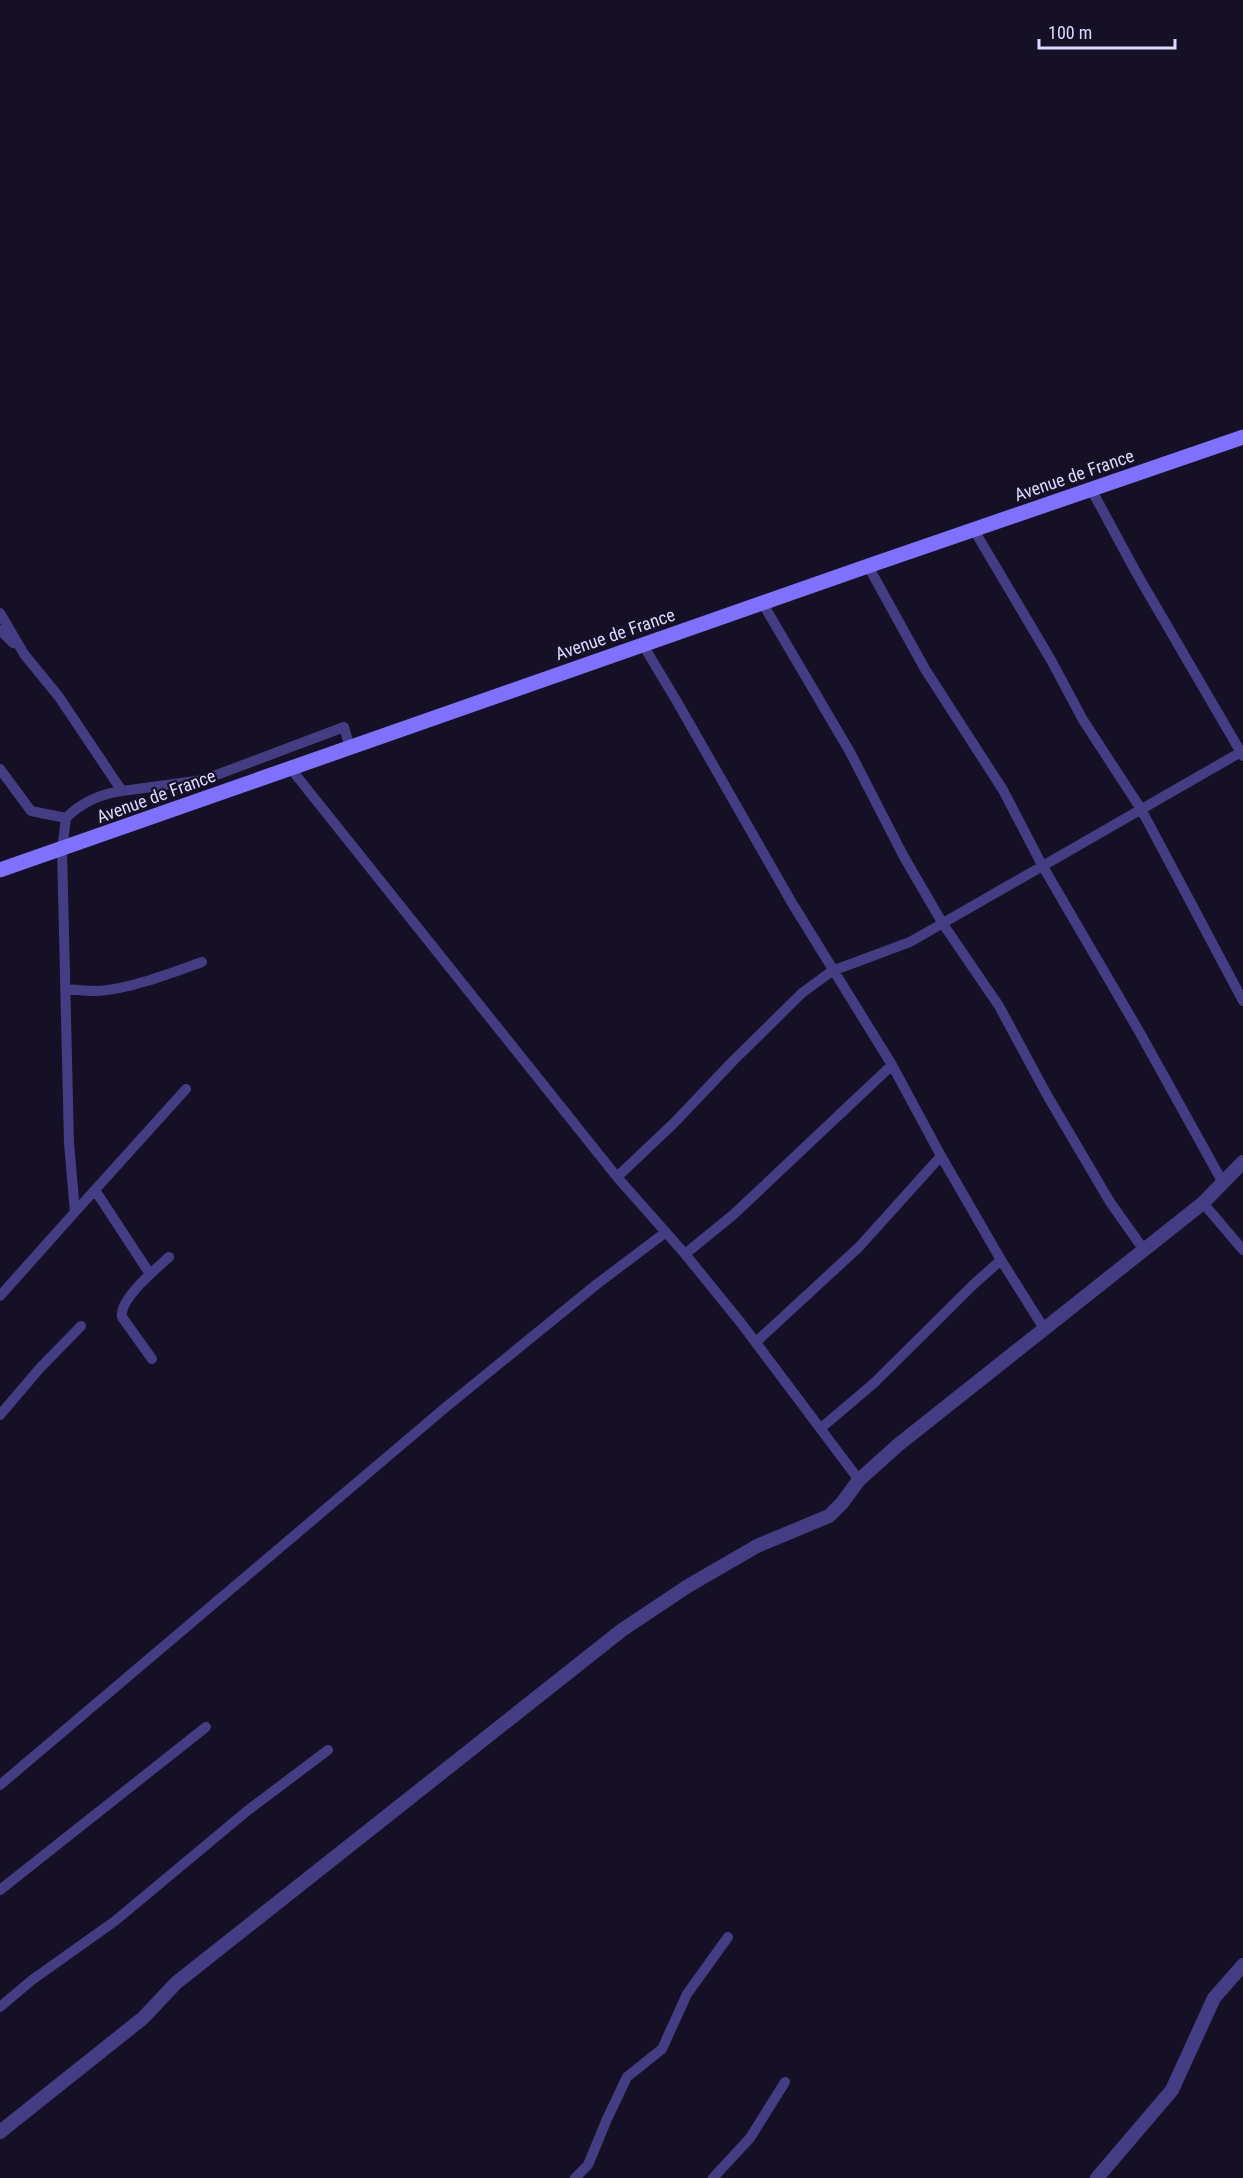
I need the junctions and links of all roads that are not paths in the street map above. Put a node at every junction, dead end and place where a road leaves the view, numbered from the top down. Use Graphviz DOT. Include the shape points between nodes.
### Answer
graph roads {
  1 [pos="1243,437"];
  2 [pos="1091,489"];
  3 [pos="974,530"];
  4 [pos="867,566"];
  5 [pos="762,604"];
  6 [pos="0,613"];
  7 [pos="0,630"];
  8 [pos="643,645"];
  9 [pos="24,654"];
  10 [pos="350,748"];
  11 [pos="1242,754"];
  12 [pos="0,769"];
  13 [pos="291,769"];
  14 [pos="4,781"];
  15 [pos="122,791"];
  16 [pos="1141,809"];
  17 [pos="66,818"];
  18 [pos="62,850"];
  19 [pos="1042,865"];
  20 [pos="0,870"];
  21 [pos="943,924"];
  22 [pos="202,962"];
  23 [pos="832,971"];
  24 [pos="66,989"];
  25 [pos="1243,1001"];
  26 [pos="892,1065"];
  27 [pos="186,1089"];
  28 [pos="941,1156"];
  29 [pos="1243,1162"];
  30 [pos="617,1177"];
  31 [pos="1222,1181"];
  32 [pos="95,1190"];
  33 [pos="1203,1203"];
  34 [pos="75,1212"];
  35 [pos="666,1232"];
  36 [pos="1144,1250"];
  37 [pos="1243,1250"];
  38 [pos="685,1254"];
  39 [pos="169,1257"];
  40 [pos="1001,1260"];
  41 [pos="150,1274"];
  42 [pos="0,1296"];
  43 [pos="81,1326"];
  44 [pos="1045,1330"];
  45 [pos="756,1342"];
  46 [pos="152,1359"];
  47 [pos="0,1415"];
  48 [pos="821,1428"];
  49 [pos="859,1480"];
  50 [pos="206,1727"];
  51 [pos="328,1750"];
  52 [pos="0,1785"];
  53 [pos="0,1890"];
  54 [pos="728,1937"];
  55 [pos="1243,1965"];
  56 [pos="0,2007"];
  57 [pos="785,2082"];
  58 [pos="0,2132"];
  59 [pos="575,2178"];
  60 [pos="713,2178"];
  61 [pos="1097,2178"];
  1 -- 2 [label="main road, Avenue de France"];
  2 -- 3 [label="main road, Avenue de France"];
  2 -- 11 [label="street"];
  3 -- 4 [label="main road, Avenue de France"];
  3 -- 16 [label="street" via="1083,720"];
  4 -- 5 [label="main road, Avenue de France"];
  4 -- 19 [label="street" via="925,669 1003,790"];
  5 -- 8 [label="main road, Avenue de France"];
  5 -- 21 [label="street" via="850,752"];
  6 -- 9 [label="street"];
  7 -- 9 [label="street"];
  8 -- 10 [label="main road, Avenue de France"];
  8 -- 23 [label="street"];
  9 -- 15 [label="street" via="60,697"];
  10 -- 13 [label="main road, Avenue de France"];
  10 -- 15 [label="street" via="344,727 203,780"];
  11 -- 16 [label="street"];
  12 -- 14 [label="street"];
  13 -- 18 [label="main road, Avenue de France"];
  13 -- 30 [label="street"];
  14 -- 17 [label="street" via="31,811"];
  15 -- 17 [label="street" via="78,806"];
  16 -- 19 [label="street"];
  16 -- 25 [label="street"];
  17 -- 18 [label="street"];
  18 -- 20 [label="main road, Avenue de France"];
  18 -- 24 [label="street"];
  19 -- 21 [label="street"];
  19 -- 31 [label="street"];
  21 -- 23 [label="street" via="906,944"];
  21 -- 36 [label="street" via="1003,1012 1104,1192"];
  22 -- 24 [label="street" via="123,987 97,991"];
  23 -- 26 [label="street"];
  23 -- 30 [label="street" via="802,993"];
  24 -- 34 [label="street" via="69,1143"];
  26 -- 28 [label="street"];
  26 -- 38 [label="street" via="733,1215"];
  27 -- 32 [label="street"];
  28 -- 40 [label="street"];
  28 -- 45 [label="street" via="862,1243"];
  29 -- 31 [label="street"];
  30 -- 35 [label="street"];
  31 -- 33 [label="street"];
  32 -- 34 [label="street"];
  32 -- 41 [label="street"];
  33 -- 36 [label="street"];
  33 -- 37 [label="street"];
  34 -- 42 [label="street"];
  35 -- 38 [label="street"];
  35 -- 52 [label="street" via="446,1407"];
  36 -- 44 [label="street"];
  38 -- 45 [label="street"];
  39 -- 41 [label="street"];
  40 -- 44 [label="street"];
  40 -- 48 [label="street"];
  41 -- 46 [label="street" via="124,1303 121,1313"];
  43 -- 47 [label="street"];
  44 -- 49 [label="street"];
  45 -- 48 [label="street"];
  48 -- 49 [label="street"];
  49 -- 58 [label="street" via="829,1516 757,1546 622,1630 176,1983 143,2018"];
  50 -- 53 [label="street"];
  51 -- 56 [label="street" via="247,1810 115,1921"];
  54 -- 59 [label="street" via="684,1998 662,2049 630,2073 588,2165"];
  55 -- 61 [label="street" via="1215,1998 1172,2090"];
  57 -- 60 [label="street" via="750,2138"];
}
